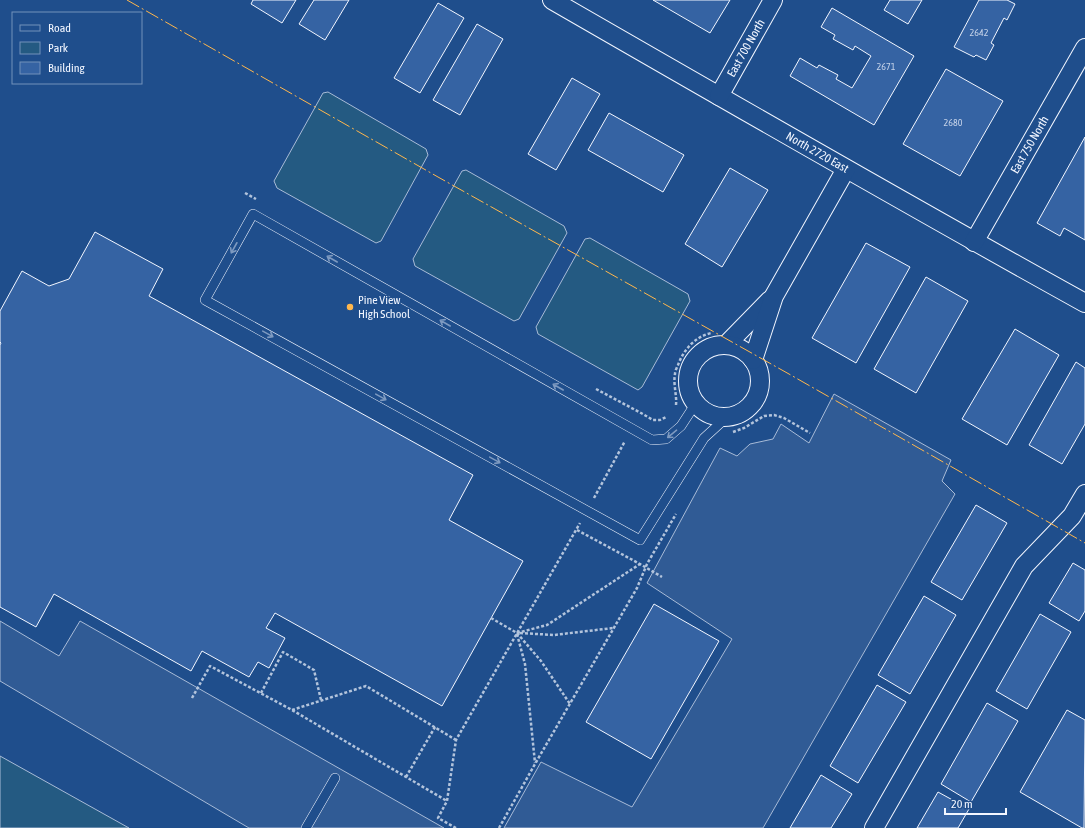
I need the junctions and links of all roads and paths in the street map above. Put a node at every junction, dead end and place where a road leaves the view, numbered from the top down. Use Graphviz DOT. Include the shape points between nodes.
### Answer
graph roads {
  1 [pos="552,0"];
  2 [pos="773,0"];
  3 [pos="1085,48"];
  4 [pos="719,96"];
  5 [pos="846,170"];
  6 [pos="245,193"];
  7 [pos="258,200"];
  8 [pos="974,242"];
  9 [pos="774,296"];
  10 [pos="1085,303"];
  11 [pos="722,338"];
  12 [pos="753,360"];
  13 [pos="592,387"];
  14 [pos="696,403"];
  15 [pos="676,411"];
  16 [pos="641,413"];
  17 [pos="670,416"];
  18 [pos="729,424"];
  19 [pos="632,428"];
  20 [pos="810,433"];
  21 [pos="1085,494"];
  22 [pos="587,511"];
  23 [pos="678,511"];
  24 [pos="576,530"];
  25 [pos="640,564"];
  26 [pos="646,567"];
  27 [pos="662,577"];
  28 [pos="491,618"];
  29 [pos="613,628"];
  30 [pos="517,633"];
  31 [pos="261,693"];
  32 [pos="192,698"];
  33 [pos="321,700"];
  34 [pos="570,704"];
  35 [pos="292,710"];
  36 [pos="435,727"];
  37 [pos="456,740"];
  38 [pos="535,764"];
  39 [pos="406,777"];
  40 [pos="334,778"];
  41 [pos="447,801"];
  42 [pos="306,828"];
  43 [pos="456,828"];
  44 [pos="499,828"];
  45 [pos="874,828"];
  1 -- 4 [label="street, North 2720 East"];
  2 -- 4 [label="street, East 700 North"];
  3 -- 8 [label="street, East 750 North"];
  4 -- 5 [label="street, North 2720 East"];
  5 -- 8 [label="street, North 2720 East"];
  5 -- 9 [label="street"];
  6 -- 7 [label="path"];
  8 -- 10 [label="street, North 2720 East"];
  9 -- 11 [label="street"];
  9 -- 12 [label="street"];
  11 -- 12 [label="street"];
  11 -- 14 [label="street" via="704,351 690,370 688,382 690,393"];
  11 -- 15 [label="path" via="703,335 689,345 681,357 675,373"];
  12 -- 18 [label="street" via="760,378 755,399"];
  13 -- 16 [label="path"];
  14 -- 18 [label="street" via="704,411"];
  14 -- 19 [label="lane, one-way" via="681,426 666,438 652,440"];
  16 -- 17 [label="path" via="653,420"];
  16 -- 19 [label="path"];
  18 -- 20 [label="path" via="735,432 764,416 774,415"];
  18 -- 22 [label="lane" via="704,438 640,540"];
  19 -- 22 [label="path"];
  19 -- 22 [label="lane, one-way" via="253,214 206,300"];
  21 -- 45 [label="street" via="1072,516 1024,566"];
  22 -- 24 [label="path"];
  23 -- 26 [label="path"];
  24 -- 25 [label="path"];
  24 -- 30 [label="path"];
  25 -- 26 [label="path"];
  25 -- 30 [label="path" via="547,625"];
  26 -- 27 [label="path"];
  26 -- 29 [label="path" via="637,588"];
  28 -- 30 [label="path"];
  29 -- 30 [label="path" via="554,636"];
  29 -- 34 [label="path"];
  30 -- 34 [label="path"];
  30 -- 37 [label="path"];
  30 -- 38 [label="path" via="525,664"];
  31 -- 32 [label="path" via="210,666"];
  31 -- 33 [label="path" via="284,652 314,670"];
  31 -- 35 [label="path"];
  33 -- 35 [label="path"];
  33 -- 36 [label="path" via="366,686"];
  34 -- 38 [label="path"];
  35 -- 39 [label="path"];
  36 -- 37 [label="path"];
  36 -- 39 [label="path"];
  37 -- 41 [label="path"];
  38 -- 44 [label="path"];
  39 -- 41 [label="path"];
  40 -- 42 [label="lane"];
  41 -- 43 [label="path" via="438,818"];
}
